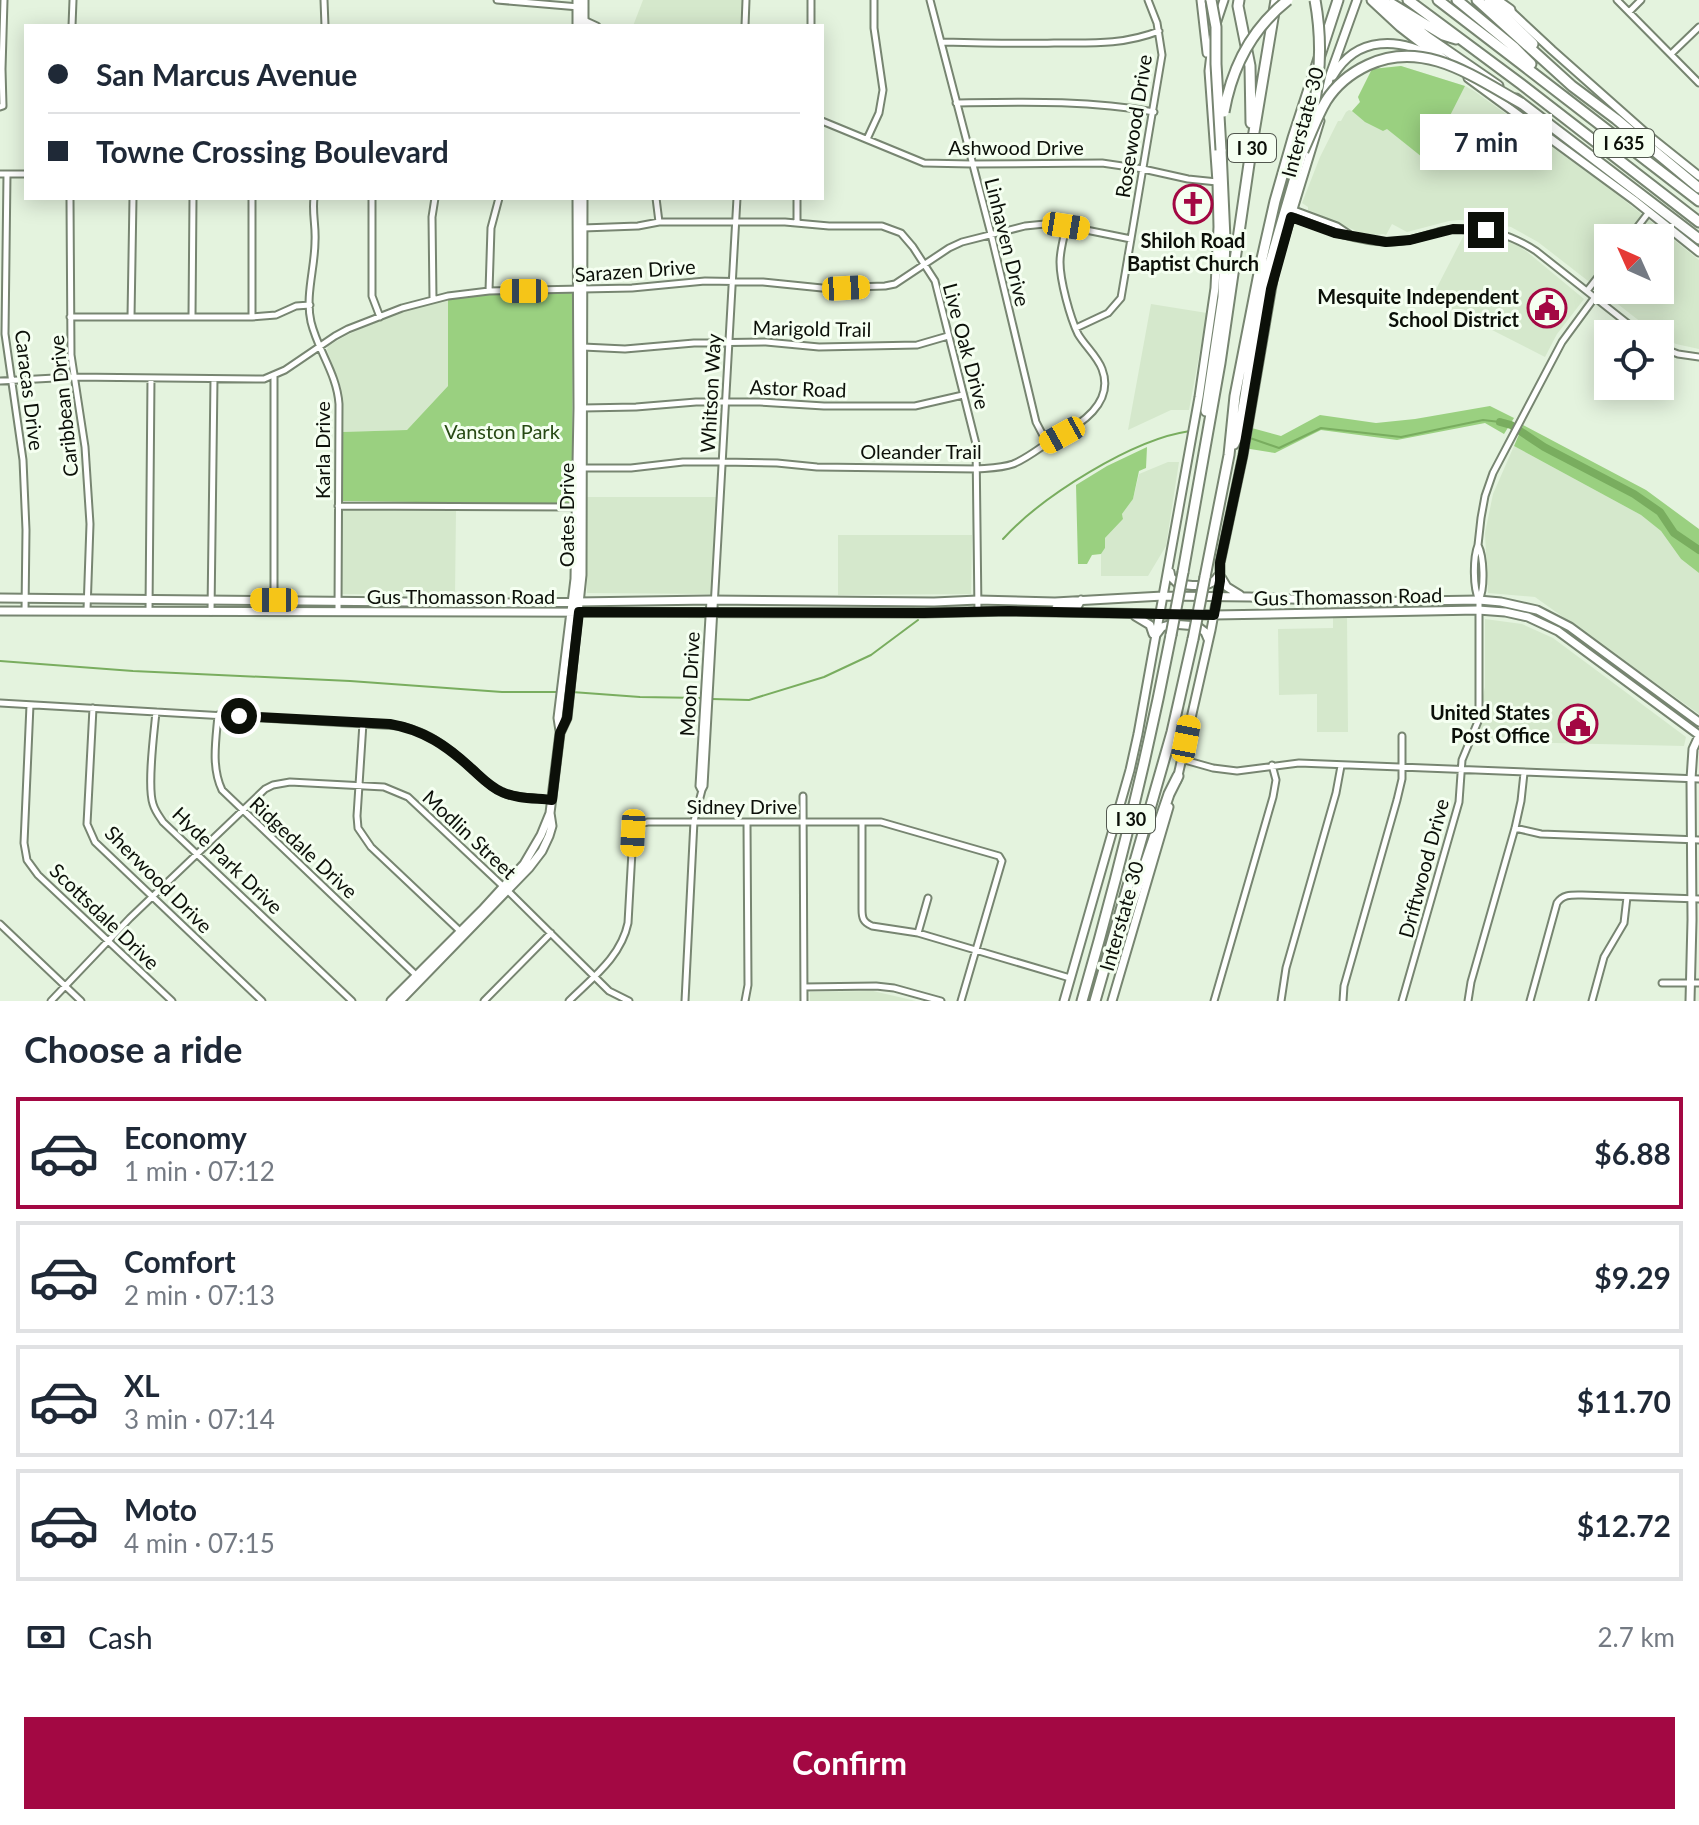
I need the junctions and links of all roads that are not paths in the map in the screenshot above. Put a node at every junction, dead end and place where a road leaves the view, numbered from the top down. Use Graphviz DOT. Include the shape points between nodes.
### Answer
graph roads {
  1 [pos="4,0"];
  2 [pos="73,0"];
  3 [pos="324,0"];
  4 [pos="497,0"];
  5 [pos="746,0"];
  6 [pos="811,0"];
  7 [pos="874,0"];
  8 [pos="930,0"];
  9 [pos="1148,0"];
  10 [pos="1201,0"];
  11 [pos="1211,0"];
  12 [pos="1224,0"];
  13 [pos="1239,0"];
  14 [pos="1276,0"];
  15 [pos="1288,0"];
  16 [pos="1315,0"];
  17 [pos="1338,0"];
  18 [pos="1372,0"];
  19 [pos="1384,0"];
  20 [pos="1408,0"];
  21 [pos="1438,0"];
  22 [pos="1457,0"];
  23 [pos="1477,0"];
  24 [pos="1617,0"];
  25 [pos="1641,0"];
  26 [pos="1357,1"];
  27 [pos="1493,3"];
  28 [pos="580,4"];
  29 [pos="1510,10"];
  30 [pos="1629,12"];
  31 [pos="580,23"];
  32 [pos="72,24"];
  33 [pos="325,24"];
  34 [pos="745,24"];
  35 [pos="811,24"];
  36 [pos="1699,27"];
  37 [pos="1159,31"];
  38 [pos="941,42"];
  39 [pos="1468,43"];
  40 [pos="1671,54"];
  41 [pos="1456,70"];
  42 [pos="1209,71"];
  43 [pos="1699,83"];
  44 [pos="1550,84"];
  45 [pos="1327,86"];
  46 [pos="956,103"];
  47 [pos="1521,103"];
  48 [pos="0,107"];
  49 [pos="1154,112"];
  50 [pos="824,122"];
  51 [pos="867,139"];
  52 [pos="1221,150"];
  53 [pos="1303,151"];
  54 [pos="1250,159"];
  55 [pos="971,164"];
  56 [pos="1143,169"];
  57 [pos="3,174"];
  58 [pos="24,174"];
  59 [pos="1699,176"];
  60 [pos="1217,182"];
  61 [pos="1699,188"];
  62 [pos="70,200"];
  63 [pos="133,200"];
  64 [pos="193,200"];
  65 [pos="252,200"];
  66 [pos="314,200"];
  67 [pos="372,200"];
  68 [pos="435,200"];
  69 [pos="498,200"];
  70 [pos="577,200"];
  71 [pos="583,200"];
  72 [pos="656,200"];
  73 [pos="737,200"];
  74 [pos="797,200"];
  75 [pos="1699,201"];
  76 [pos="1649,212"];
  77 [pos="1290,215"];
  78 [pos="659,222"];
  79 [pos="736,222"];
  80 [pos="1699,222"];
  81 [pos="797,223"];
  82 [pos="1640,224"];
  83 [pos="1066,226"];
  84 [pos="580,228"];
  85 [pos="991,234"];
  86 [pos="1131,239"];
  87 [pos="1699,239"];
  88 [pos="1699,252"];
  89 [pos="924,265"];
  90 [pos="733,282"];
  91 [pos="1594,282"];
  92 [pos="580,289"];
  93 [pos="489,291"];
  94 [pos="1587,291"];
  95 [pos="1594,296"];
  96 [pos="1594,298"];
  97 [pos="433,299"];
  98 [pos="1604,304"];
  99 [pos="310,305"];
  100 [pos="192,316"];
  101 [pos="70,317"];
  102 [pos="131,317"];
  103 [pos="252,317"];
  104 [pos="380,317"];
  105 [pos="1624,320"];
  106 [pos="1076,328"];
  107 [pos="948,336"];
  108 [pos="729,343"];
  109 [pos="321,346"];
  110 [pos="580,347"];
  111 [pos="1674,352"];
  112 [pos="1699,357"];
  113 [pos="274,376"];
  114 [pos="73,377"];
  115 [pos="151,378"];
  116 [pos="11,379"];
  117 [pos="214,379"];
  118 [pos="0,381"];
  119 [pos="963,395"];
  120 [pos="726,402"];
  121 [pos="580,408"];
  122 [pos="1047,443"];
  123 [pos="1229,455"];
  124 [pos="722,462"];
  125 [pos="579,468"];
  126 [pos="977,469"];
  127 [pos="1199,487"];
  128 [pos="338,506"];
  129 [pos="580,506"];
  130 [pos="1169,566"];
  131 [pos="1220,572"];
  132 [pos="716,590"];
  133 [pos="1163,596"];
  134 [pos="1217,597"];
  135 [pos="1250,597"];
  136 [pos="0,598"];
  137 [pos="25,599"];
  138 [pos="87,599"];
  139 [pos="149,599"];
  140 [pos="211,600"];
  141 [pos="274,600"];
  142 [pos="712,600"];
  143 [pos="871,600"];
  144 [pos="978,600"];
  145 [pos="1081,600"];
  146 [pos="1479,600"];
  147 [pos="576,601"];
  148 [pos="338,602"];
  149 [pos="459,607"];
  150 [pos="87,610"];
  151 [pos="1478,610"];
  152 [pos="1537,610"];
  153 [pos="0,611"];
  154 [pos="25,611"];
  155 [pos="149,611"];
  156 [pos="274,611"];
  157 [pos="211,612"];
  158 [pos="338,612"];
  159 [pos="575,612"];
  160 [pos="712,612"];
  161 [pos="871,612"];
  162 [pos="978,612"];
  163 [pos="1051,612"];
  164 [pos="1129,613"];
  165 [pos="1159,613"];
  166 [pos="1214,615"];
  167 [pos="1533,619"];
  168 [pos="1155,638"];
  169 [pos="1208,641"];
  170 [pos="1584,644"];
  171 [pos="0,703"];
  172 [pos="30,705"];
  173 [pos="93,708"];
  174 [pos="156,712"];
  175 [pos="218,715"];
  176 [pos="1699,722"];
  177 [pos="363,723"];
  178 [pos="1699,735"];
  179 [pos="1402,736"];
  180 [pos="1181,759"];
  181 [pos="1272,765"];
  182 [pos="1341,766"];
  183 [pos="1402,768"];
  184 [pos="1462,770"];
  185 [pos="1524,773"];
  186 [pos="1178,776"];
  187 [pos="1695,779"];
  188 [pos="358,785"];
  189 [pos="803,796"];
  190 [pos="552,800"];
  191 [pos="242,810"];
  192 [pos="694,821"];
  193 [pos="747,822"];
  194 [pos="802,822"];
  195 [pos="862,822"];
  196 [pos="1515,828"];
  197 [pos="1695,840"];
  198 [pos="197,854"];
  199 [pos="506,890"];
  200 [pos="152,897"];
  201 [pos="1627,897"];
  202 [pos="928,898"];
  203 [pos="1696,899"];
  204 [pos="0,924"];
  205 [pos="462,933"];
  206 [pos="551,933"];
  207 [pos="918,933"];
  208 [pos="108,941"];
  209 [pos="975,950"];
  210 [pos="594,976"];
  211 [pos="418,978"];
  212 [pos="1070,978"];
  213 [pos="1662,983"];
  214 [pos="1690,983"];
  215 [pos="1699,983"];
  216 [pos="65,986"];
  217 [pos="803,987"];
  218 [pos="51,1001"];
  219 [pos="81,1001"];
  220 [pos="172,1001"];
  221 [pos="262,1001"];
  222 [pos="352,1001"];
  223 [pos="391,1001"];
  224 [pos="400,1001"];
  225 [pos="484,1001"];
  226 [pos="569,1001"];
  227 [pos="629,1001"];
  228 [pos="685,1001"];
  229 [pos="745,1001"];
  230 [pos="804,1001"];
  231 [pos="941,1001"];
  232 [pos="961,1001"];
  233 [pos="1064,1001"];
  234 [pos="1082,1001"];
  235 [pos="1096,1001"];
  236 [pos="1112,1001"];
  237 [pos="1214,1001"];
  238 [pos="1281,1001"];
  239 [pos="1343,1001"];
  240 [pos="1402,1001"];
  241 [pos="1468,1001"];
  242 [pos="1530,1001"];
  243 [pos="1592,1001"];
  244 [pos="1690,1001"];
  1 -- 48 [label="street"];
  2 -- 32 [label="street"];
  3 -- 33 [label="street"];
  4 -- 28 [label="street"];
  5 -- 34 [label="street"];
  6 -- 35 [label="street"];
  7 -- 51 [label="street" via="883,90"];
  8 -- 38 [label="street, Linhaven Drive"];
  9 -- 37 [label="street, Rosewood Drive"];
  10 -- 42 [label="main road"];
  11 -- 52 [label="highway, bridge"];
  12 -- 42 [label="main road, Interstate 30"];
  13 -- 54 [label="highway" via="1250,66"];
  14 -- 54 [label="highway, I 30"];
  15 -- 52 [label="highway, bridge" via="1260,26 1232,76"];
  16 -- 53 [label="highway, bridge" via="1321,53"];
  17 -- 123 [label="highway, I 30" via="1275,201 1235,396"];
  18 -- 41 [label="highway"];
  19 -- 39 [label="highway" via="1443,35"];
  19 -- 47 [label="highway, bridge"];
  20 -- 39 [label="highway, I 635"];
  21 -- 44 [label="highway, I 635"];
  22 -- 44 [label="highway"];
  23 -- 27 [label="highway"];
  24 -- 30 [label="street"];
  25 -- 30 [label="street"];
  26 -- 45 [label="main road, Interstate 30"];
  27 -- 29 [label="highway"];
  27 -- 61 [label="highway" via="1560,75"];
  28 -- 31 [label="main road"];
  29 -- 59 [label="main road"];
  30 -- 40 [label="street"];
  36 -- 40 [label="street"];
  37 -- 38 [label="street" via="1110,43"];
  37 -- 49 [label="street, Rosewood Drive" via="1162,55"];
  38 -- 46 [label="street, Linhaven Drive"];
  39 -- 80 [label="highway, I 635"];
  40 -- 43 [label="street"];
  41 -- 45 [label="main road" via="1413,47 1379,44 1347,57"];
  41 -- 76 [label="main road"];
  42 -- 60 [label="main road, Interstate 30"];
  44 -- 75 [label="highway, I 635"];
  45 -- 77 [label="main road, Interstate 30"];
  46 -- 49 [label="street" via="1100,105"];
  46 -- 55 [label="street, Linhaven Drive"];
  47 -- 53 [label="highway, bridge" via="1443,61 1415,56 1382,59 1336,89"];
  47 -- 87 [label="highway"];
  49 -- 56 [label="street, Rosewood Drive"];
  50 -- 51 [label="street, Ashwood Drive"];
  51 -- 55 [label="street, Ashwood Drive" via="924,163"];
  52 -- 127 [label="highway" via="1223,297"];
  53 -- 77 [label="highway"];
  54 -- 127 [label="highway, I 30"];
  55 -- 56 [label="street, Ashwood Drive" via="1102,163"];
  55 -- 85 [label="street, Linhaven Drive"];
  56 -- 60 [label="street, Ashwood Drive"];
  56 -- 86 [label="street, Rosewood Drive"];
  57 -- 58 [label="street"];
  57 -- 116 [label="street, Caracas Drive" via="5,334"];
  60 -- 130 [label="main road, Interstate 30" via="1215,288"];
  62 -- 101 [label="street, Caribbean Drive"];
  63 -- 102 [label="street"];
  64 -- 100 [label="street"];
  65 -- 103 [label="street"];
  66 -- 99 [label="street, Karla Drive"];
  67 -- 104 [label="street" via="372,296"];
  68 -- 97 [label="street"];
  69 -- 93 [label="street" via="491,228"];
  70 -- 84 [label="main road, Oates Drive"];
  71 -- 84 [label="main road, Oates Drive"];
  72 -- 78 [label="street"];
  73 -- 79 [label="street, Whitson Way"];
  74 -- 81 [label="street"];
  76 -- 82 [label="street"];
  76 -- 88 [label="main road"];
  77 -- 94 [label="street" via="1372,241 1395,242 1453,229 1496,232 1527,245"];
  77 -- 123 [label="highway" via="1270,264 1239,433"];
  77 -- 131 [label="main road, Interstate 30" via="1271,289"];
  78 -- 79 [label="street, Live Oak Drive"];
  78 -- 84 [label="street, Live Oak Drive"];
  79 -- 81 [label="street, Live Oak Drive"];
  79 -- 90 [label="street, Whitson Way"];
  81 -- 89 [label="street, Live Oak Drive" via="882,226 901,233"];
  83 -- 85 [label="street, Sarazen Drive" via="1025,226"];
  83 -- 86 [label="street, Sarazen Drive"];
  83 -- 106 [label="street, Oleander Trail" via="1060,264"];
  84 -- 92 [label="main road, Oates Drive"];
  85 -- 89 [label="street, Sarazen Drive" via="949,248"];
  85 -- 122 [label="street, Linhaven Drive" via="1036,422"];
  86 -- 106 [label="street, Rosewood Drive" via="1121,298 1108,313"];
  89 -- 90 [label="street, Sarazen Drive" via="885,286"];
  89 -- 107 [label="street, Live Oak Drive" via="935,281"];
  90 -- 92 [label="street, Sarazen Drive"];
  90 -- 108 [label="street, Whitson Way"];
  91 -- 94 [label="street"];
  92 -- 93 [label="street, Sarazen Drive"];
  92 -- 110 [label="main road, Oates Drive"];
  93 -- 97 [label="street, Sarazen Drive"];
  94 -- 95 [label="street"];
  96 -- 146 [label="street, Driftwood Drive" via="1562,342 1489,483 1475,552"];
  97 -- 104 [label="street, Sarazen Drive"];
  98 -- 105 [label="street"];
  99 -- 103 [label="street"];
  99 -- 109 [label="street, Karla Drive"];
  100 -- 102 [label="street"];
  100 -- 103 [label="street"];
  101 -- 102 [label="street"];
  101 -- 114 [label="street, Caribbean Drive"];
  104 -- 109 [label="street, Sarazen Drive"];
  106 -- 122 [label="street, Oleander Trail" via="1101,367 1103,392 1092,414"];
  107 -- 108 [label="street, Marigold Trail" via="917,345"];
  107 -- 119 [label="street, Live Oak Drive"];
  108 -- 110 [label="street, Marigold Trail"];
  108 -- 120 [label="street, Whitson Way"];
  109 -- 113 [label="street, Sarazen Drive"];
  109 -- 128 [label="street, Karla Drive" via="338,390"];
  110 -- 121 [label="main road, Oates Drive"];
  111 -- 112 [label="street"];
  113 -- 117 [label="street, Sarazen Drive"];
  113 -- 141 [label="street"];
  114 -- 115 [label="street, Sarazen Drive"];
  114 -- 116 [label="street, Sarazen Drive"];
  114 -- 138 [label="street, Caribbean Drive" via="88,489"];
  115 -- 117 [label="street, Sarazen Drive"];
  115 -- 139 [label="street"];
  116 -- 118 [label="street, Sarazen Drive"];
  116 -- 137 [label="street, Caracas Drive" via="25,486"];
  117 -- 140 [label="street"];
  119 -- 120 [label="street, Astor Road" via="915,406"];
  119 -- 126 [label="street, Live Oak Drive"];
  120 -- 121 [label="street, Astor Road"];
  120 -- 124 [label="street, Whitson Way"];
  121 -- 125 [label="main road, Oates Drive"];
  122 -- 126 [label="street, Oleander Trail" via="1015,463"];
  123 -- 235 [label="highway, I 30, bridge" via="1170,739"];
  124 -- 125 [label="street, Oleander Trail"];
  124 -- 126 [label="street, Oleander Trail"];
  124 -- 132 [label="street, Whitson Way"];
  125 -- 129 [label="main road, Oates Drive"];
  126 -- 144 [label="street, Live Oak Drive"];
  127 -- 234 [label="highway, I 30, bridge" via="1141,781"];
  128 -- 129 [label="street"];
  128 -- 148 [label="street, Karla Drive"];
  129 -- 147 [label="main road, Oates Drive"];
  130 -- 131 [label="main road" via="1178,584 1207,586"];
  130 -- 133 [label="main road, Interstate 30"];
  131 -- 134 [label="main road, Interstate 30"];
  131 -- 135 [label="main road" via="1230,590"];
  132 -- 142 [label="street, Moon Drive"];
  133 -- 134 [label="main road, Gus Thomasson Road"];
  133 -- 145 [label="main road, Gus Thomasson Road"];
  133 -- 165 [label="main road, Interstate 30"];
  134 -- 135 [label="main road, Gus Thomasson Road"];
  134 -- 166 [label="main road, Interstate 30"];
  135 -- 146 [label="main road, Gus Thomasson Road"];
  136 -- 137 [label="main road, Gus Thomasson Road"];
  137 -- 138 [label="main road, Gus Thomasson Road"];
  137 -- 154 [label="street, Caracas Drive"];
  138 -- 139 [label="main road, Gus Thomasson Road"];
  138 -- 150 [label="street, Caribbean Drive"];
  139 -- 140 [label="main road, Gus Thomasson Road"];
  139 -- 155 [label="street"];
  140 -- 141 [label="main road, Gus Thomasson Road"];
  140 -- 157 [label="street"];
  141 -- 148 [label="main road, Gus Thomasson Road"];
  141 -- 156 [label="street"];
  142 -- 143 [label="main road, Gus Thomasson Road"];
  142 -- 147 [label="main road, Gus Thomasson Road"];
  142 -- 160 [label="street, Moon Drive"];
  143 -- 144 [label="main road, Gus Thomasson Road"];
  143 -- 161 [label="main road"];
  144 -- 145 [label="main road, Gus Thomasson Road"];
  144 -- 162 [label="street, Live Oak Drive"];
  145 -- 163 [label="main road" via="1077,607"];
  146 -- 151 [label="street, Driftwood Drive"];
  146 -- 152 [label="main road, Gus Thomasson Road"];
  147 -- 149 [label="main road, Gus Thomasson Road"];
  147 -- 159 [label="main road, Oates Drive"];
  148 -- 149 [label="main road, Gus Thomasson Road"];
  148 -- 158 [label="street, Karla Drive"];
  149 -- 158 [label="main road, Gus Thomasson Road"];
  149 -- 159 [label="main road, Gus Thomasson Road"];
  150 -- 154 [label="main road, Gus Thomasson Road"];
  150 -- 155 [label="main road, Gus Thomasson Road"];
  151 -- 166 [label="main road, Gus Thomasson Road"];
  151 -- 167 [label="main road, Gus Thomasson Road"];
  151 -- 184 [label="street, Driftwood Drive" via="1479,719"];
  152 -- 167 [label="main road"];
  152 -- 170 [label="main road, Gus Thomasson Road" via="1570,627"];
  153 -- 154 [label="main road, Gus Thomasson Road"];
  155 -- 157 [label="main road, Gus Thomasson Road"];
  156 -- 157 [label="main road, Gus Thomasson Road"];
  156 -- 158 [label="main road, Gus Thomasson Road"];
  159 -- 160 [label="main road, Gus Thomasson Road"];
  159 -- 190 [label="main road, Oates Drive" via="564,702 567,718 560,733"];
  160 -- 161 [label="main road, Gus Thomasson Road"];
  160 -- 192 [label="street, Moon Drive" via="702,790"];
  161 -- 162 [label="main road, Gus Thomasson Road"];
  162 -- 163 [label="main road, Gus Thomasson Road"];
  163 -- 164 [label="main road, Gus Thomasson Road"];
  164 -- 165 [label="main road, Gus Thomasson Road"];
  164 -- 168 [label="main road" via="1150,625"];
  165 -- 166 [label="main road, Gus Thomasson Road"];
  165 -- 168 [label="main road, Interstate 30"];
  166 -- 169 [label="main road, Interstate 30"];
  167 -- 170 [label="main road, Gus Thomasson Road"];
  168 -- 169 [label="main road" via="1162,627 1172,624 1197,626"];
  168 -- 212 [label="main road, Interstate 30" via="1130,770"];
  169 -- 180 [label="main road, Interstate 30"];
  170 -- 176 [label="main road, Gus Thomasson Road"];
  170 -- 178 [label="main road, Gus Thomasson Road"];
  171 -- 172 [label="street"];
  172 -- 173 [label="street"];
  172 -- 208 [label="street, Scottsdale Drive" via="27,860"];
  173 -- 174 [label="street"];
  173 -- 200 [label="street, Sherwood Drive" via="87,824 95,842"];
  174 -- 175 [label="street"];
  174 -- 198 [label="street, Hyde Park Drive" via="153,806"];
  175 -- 177 [label="street"];
  175 -- 191 [label="street, Ridgedale Drive" via="216,775 222,790"];
  177 -- 188 [label="street"];
  177 -- 190 [label="street" via="420,731 440,741 492,787"];
  178 -- 187 [label="main road" via="1693,749"];
  179 -- 183 [label="street"];
  180 -- 181 [label="street" via="1237,771"];
  180 -- 186 [label="main road, Interstate 30"];
  181 -- 182 [label="street"];
  181 -- 237 [label="street" via="1273,797"];
  182 -- 183 [label="street"];
  182 -- 238 [label="street"];
  183 -- 184 [label="street"];
  183 -- 239 [label="street"];
  184 -- 185 [label="street"];
  184 -- 240 [label="street, Driftwood Drive" via="1459,802"];
  185 -- 187 [label="street"];
  185 -- 196 [label="street"];
  186 -- 235 [label="highway"];
  186 -- 236 [label="main road, Interstate 30"];
  187 -- 197 [label="main road"];
  188 -- 191 [label="street, Modlin Street" via="281,782"];
  188 -- 199 [label="street, Modlin Street" via="384,787 408,797"];
  188 -- 205 [label="street" via="358,828 364,839"];
  189 -- 194 [label="street"];
  190 -- 199 [label="main road, Oates Drive" via="532,853"];
  191 -- 198 [label="street, Modlin Street"];
  191 -- 211 [label="street, Ridgedale Drive"];
  192 -- 193 [label="street, Sidney Drive"];
  192 -- 210 [label="street, Sidney Drive" via="648,822 636,828 626,936"];
  192 -- 228 [label="street, Moon Drive"];
  193 -- 194 [label="street, Sidney Drive"];
  193 -- 229 [label="street"];
  194 -- 195 [label="street, Sidney Drive"];
  194 -- 217 [label="street"];
  195 -- 207 [label="street" via="862,919 872,926"];
  195 -- 209 [label="street, Sidney Drive" via="881,822 999,856 1002,861"];
  196 -- 197 [label="street" via="1541,834"];
  196 -- 241 [label="street"];
  197 -- 203 [label="main road"];
  198 -- 200 [label="street, Modlin Street"];
  198 -- 222 [label="street, Hyde Park Drive"];
  199 -- 205 [label="main road, Oates Drive"];
  199 -- 206 [label="street, Modlin Street"];
  200 -- 208 [label="street, Modlin Street"];
  200 -- 221 [label="street, Sherwood Drive"];
  201 -- 203 [label="street"];
  201 -- 242 [label="street" via="1560,898"];
  201 -- 243 [label="street" via="1624,923 1604,957"];
  202 -- 207 [label="street"];
  203 -- 214 [label="main road"];
  204 -- 216 [label="street"];
  205 -- 211 [label="main road, Oates Drive"];
  206 -- 210 [label="street, Modlin Street"];
  206 -- 225 [label="street"];
  207 -- 209 [label="street"];
  208 -- 216 [label="street, Modlin Street"];
  208 -- 220 [label="street, Scottsdale Drive"];
  209 -- 212 [label="street"];
  209 -- 232 [label="street"];
  210 -- 226 [label="street, Sidney Drive"];
  210 -- 227 [label="street, Modlin Street"];
  211 -- 223 [label="main road, Oates Drive"];
  211 -- 224 [label="main road, Oates Drive"];
  212 -- 233 [label="main road, Interstate 30"];
  213 -- 214 [label="street"];
  214 -- 215 [label="street"];
  214 -- 244 [label="main road"];
  216 -- 218 [label="street, Modlin Street"];
  216 -- 219 [label="street"];
  217 -- 230 [label="street"];
  217 -- 231 [label="street" via="876,986"];
}
